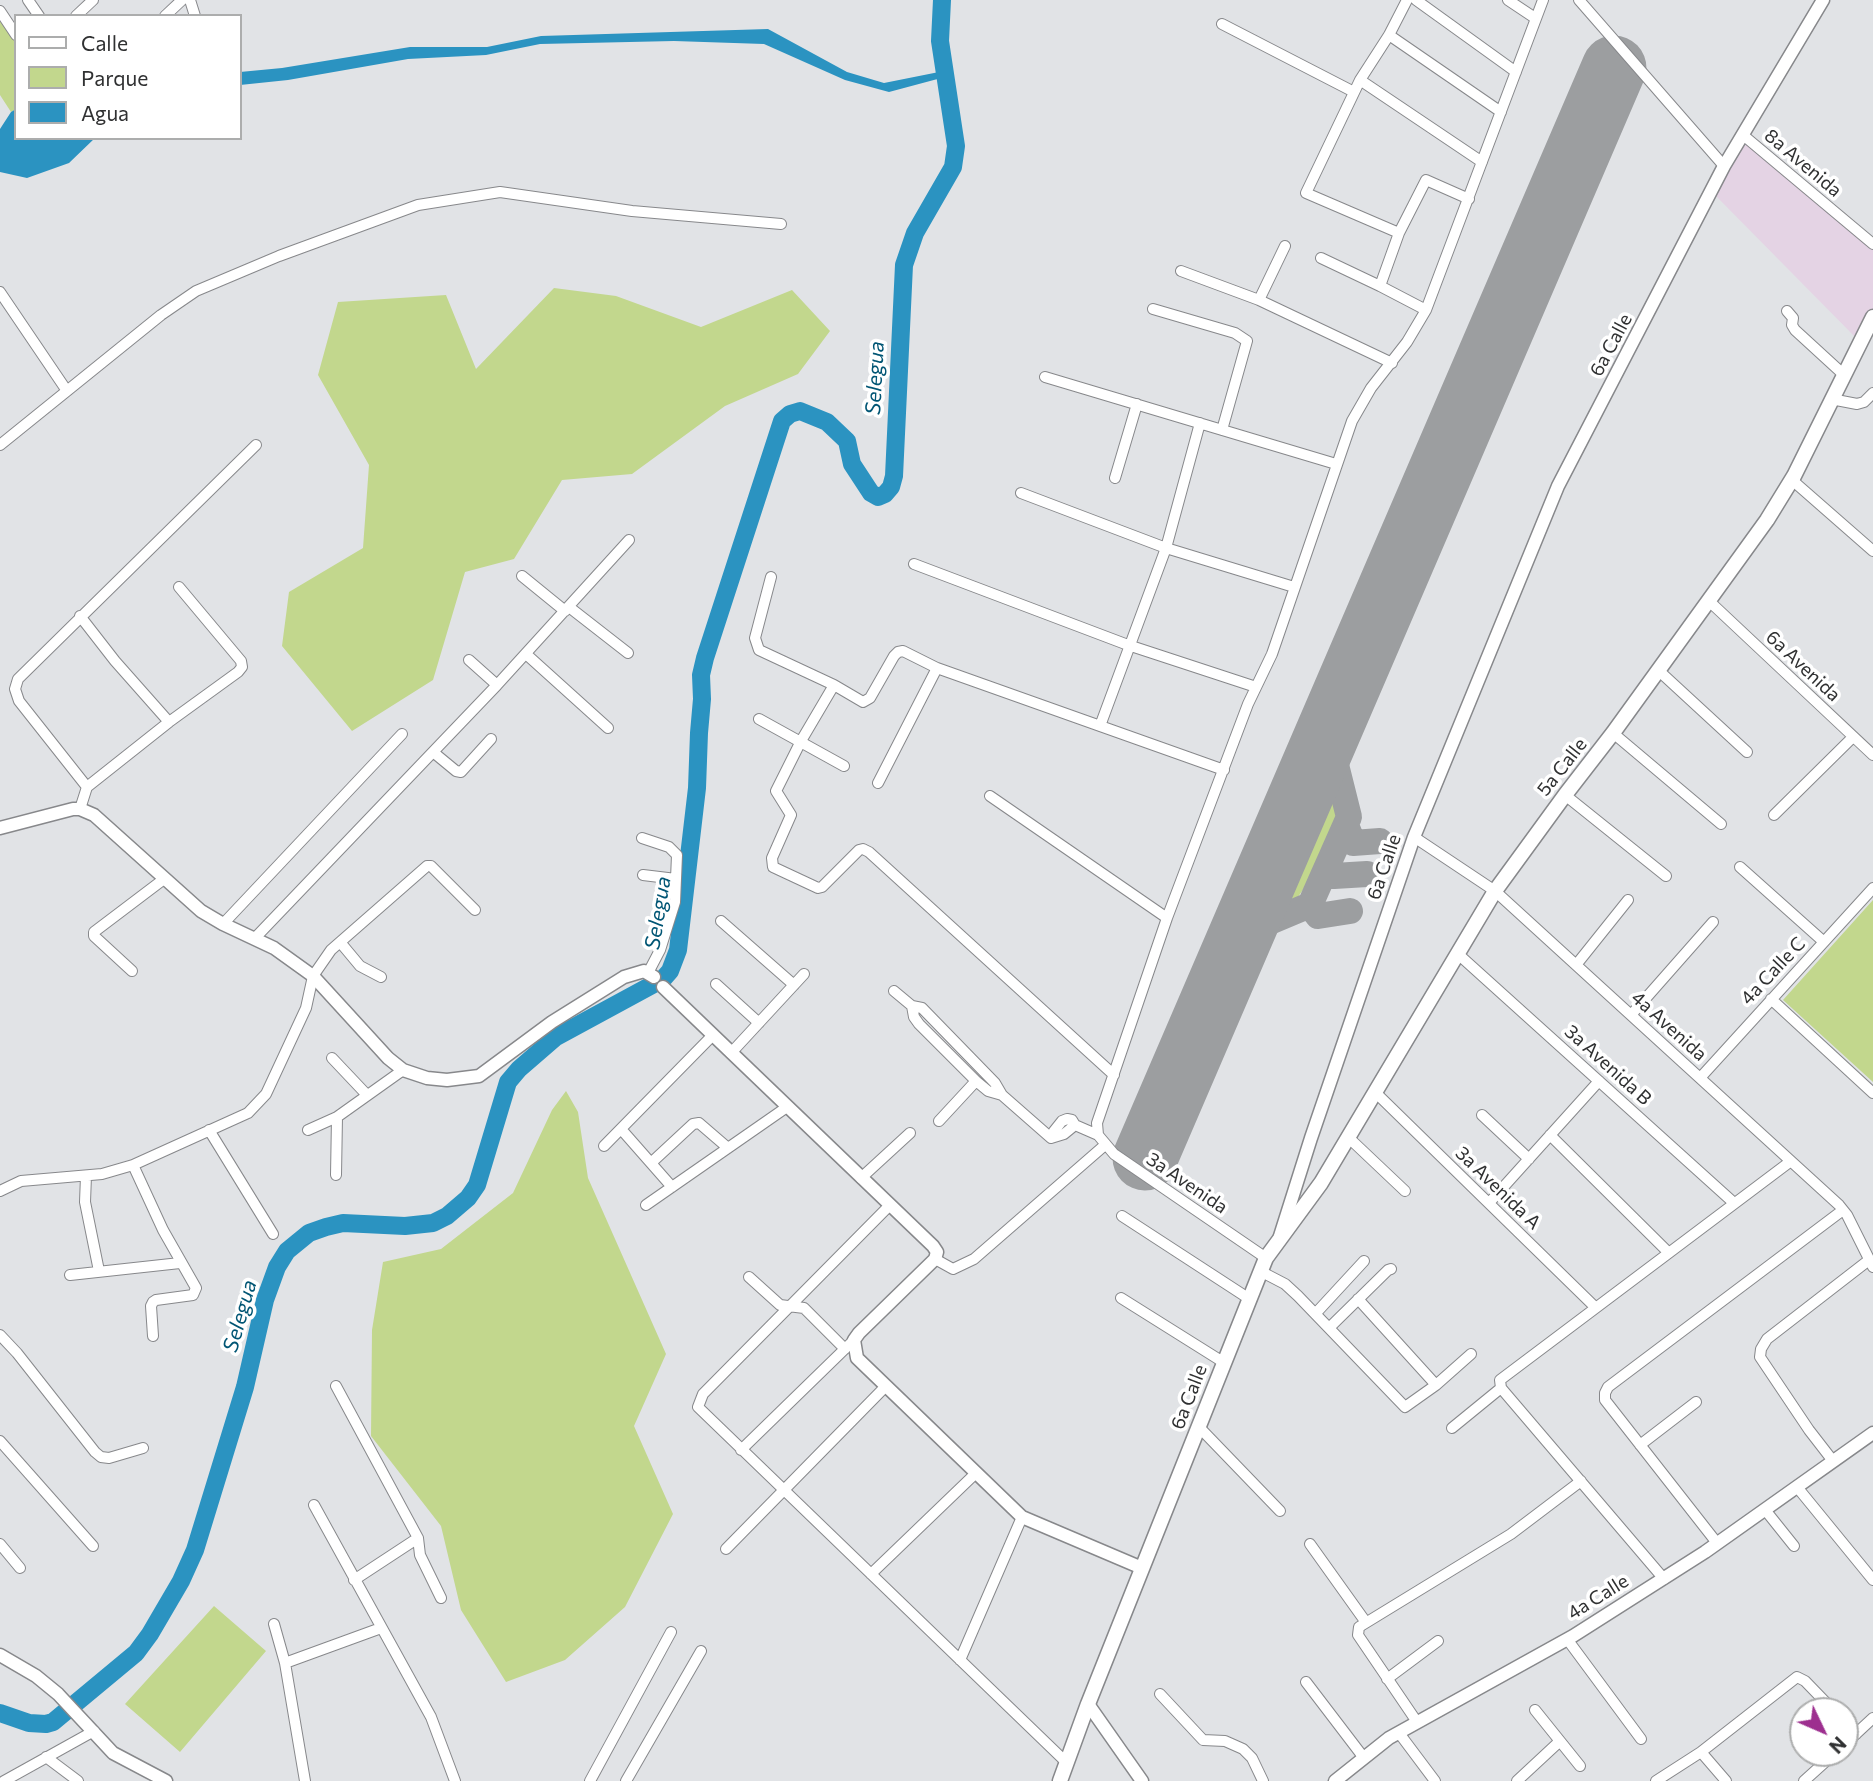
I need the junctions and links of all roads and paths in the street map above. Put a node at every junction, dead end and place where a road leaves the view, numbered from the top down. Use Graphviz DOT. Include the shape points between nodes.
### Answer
graph roads {
  1 [pos="93,0"];
  2 [pos="182,0"];
  3 [pos="1407,0"];
  4 [pos="1416,0"];
  5 [pos="1508,0"];
  6 [pos="1543,0"];
  7 [pos="1579,0"];
  8 [pos="1823,0"];
  9 [pos="0,11"];
  10 [pos="78,14"];
  11 [pos="167,14"];
  12 [pos="1535,18"];
  13 [pos="1222,24"];
  14 [pos="14,32"];
  15 [pos="1389,35"];
  16 [pos="1516,72"];
  17 [pos="1360,80"];
  18 [pos="1354,92"];
  19 [pos="1501,112"];
  20 [pos="1743,135"];
  21 [pos="1482,162"];
  22 [pos="1724,166"];
  23 [pos="1469,199"];
  24 [pos="781,224"];
  25 [pos="1399,233"];
  26 [pos="1873,244"];
  27 [pos="1285,246"];
  28 [pos="1321,258"];
  29 [pos="1181,271"];
  30 [pos="1380,286"];
  31 [pos="0,292"];
  32 [pos="1259,300"];
  33 [pos="1153,309"];
  34 [pos="1426,310"];
  35 [pos="1787,310"];
  36 [pos="1873,317"];
  37 [pos="1392,363"];
  38 [pos="1843,374"];
  39 [pos="1045,377"];
  40 [pos="67,390"];
  41 [pos="1873,393"];
  42 [pos="1831,399"];
  43 [pos="1137,404"];
  44 [pos="1200,423"];
  45 [pos="1222,430"];
  46 [pos="0,445"];
  47 [pos="256,445"];
  48 [pos="1336,464"];
  49 [pos="1115,478"];
  50 [pos="1792,480"];
  51 [pos="1021,493"];
  52 [pos="629,540"];
  53 [pos="1166,548"];
  54 [pos="1873,551"];
  55 [pos="914,564"];
  56 [pos="522,576"];
  57 [pos="771,577"];
  58 [pos="179,587"];
  59 [pos="1294,587"];
  60 [pos="1709,601"];
  61 [pos="567,609"];
  62 [pos="80,616"];
  63 [pos="1128,645"];
  64 [pos="628,653"];
  65 [pos="526,654"];
  66 [pos="469,660"];
  67 [pos="937,668"];
  68 [pos="1658,670"];
  69 [pos="497,685"];
  70 [pos="834,685"];
  71 [pos="1256,687"];
  72 [pos="759,719"];
  73 [pos="169,722"];
  74 [pos="1100,726"];
  75 [pos="608,727"];
  76 [pos="1613,733"];
  77 [pos="402,734"];
  78 [pos="1853,737"];
  79 [pos="491,739"];
  80 [pos="801,741"];
  81 [pos="433,752"];
  82 [pos="1747,752"];
  83 [pos="1873,755"];
  84 [pos="844,766"];
  85 [pos="1224,770"];
  86 [pos="878,783"];
  87 [pos="88,787"];
  88 [pos="1565,794"];
  89 [pos="990,796"];
  90 [pos="80,809"];
  91 [pos="1774,815"];
  92 [pos="1721,824"];
  93 [pos="0,828"];
  94 [pos="1414,837"];
  95 [pos="642,838"];
  96 [pos="1740,867"];
  97 [pos="643,875"];
  98 [pos="1666,876"];
  99 [pos="164,879"];
  100 [pos="676,879"];
  101 [pos="1495,891"];
  102 [pos="1870,896"];
  103 [pos="1628,900"];
  104 [pos="475,910"];
  105 [pos="1167,918"];
  106 [pos="721,921"];
  107 [pos="1713,922"];
  108 [pos="223,924"];
  109 [pos="255,938"];
  110 [pos="340,942"];
  111 [pos="1824,942"];
  112 [pos="1458,954"];
  113 [pos="1576,965"];
  114 [pos="132,971"];
  115 [pos="804,974"];
  116 [pos="313,976"];
  117 [pos="382,977"];
  118 [pos="655,979"];
  119 [pos="716,984"];
  120 [pos="794,985"];
  121 [pos="894,991"];
  122 [pos="1771,999"];
  123 [pos="912,1006"];
  124 [pos="1631,1015"];
  125 [pos="759,1023"];
  126 [pos="713,1035"];
  127 [pos="731,1053"];
  128 [pos="332,1058"];
  129 [pos="403,1070"];
  130 [pos="1114,1075"];
  131 [pos="1700,1078"];
  132 [pos="976,1081"];
  133 [pos="1599,1082"];
  134 [pos="1376,1093"];
  135 [pos="1873,1093"];
  136 [pos="367,1095"];
  137 [pos="1002,1095"];
  138 [pos="787,1107"];
  139 [pos="1482,1115"];
  140 [pos="337,1117"];
  141 [pos="939,1121"];
  142 [pos="621,1129"];
  143 [pos="209,1130"];
  144 [pos="308,1130"];
  145 [pos="910,1133"];
  146 [pos="1097,1133"];
  147 [pos="1550,1135"];
  148 [pos="1349,1138"];
  149 [pos="1105,1145"];
  150 [pos="604,1146"];
  151 [pos="728,1148"];
  152 [pos="1529,1159"];
  153 [pos="1791,1161"];
  154 [pos="651,1163"];
  155 [pos="133,1165"];
  156 [pos="336,1175"];
  157 [pos="86,1176"];
  158 [pos="861,1178"];
  159 [pos="672,1187"];
  160 [pos="0,1191"];
  161 [pos="1405,1191"];
  162 [pos="1489,1203"];
  163 [pos="1734,1203"];
  164 [pos="646,1205"];
  165 [pos="890,1205"];
  166 [pos="1843,1210"];
  167 [pos="1122,1216"];
  168 [pos="273,1234"];
  169 [pos="1279,1241"];
  170 [pos="1668,1252"];
  171 [pos="935,1259"];
  172 [pos="1364,1261"];
  173 [pos="180,1263"];
  174 [pos="1263,1264"];
  175 [pos="1871,1264"];
  176 [pos="1391,1269"];
  177 [pos="99,1271"];
  178 [pos="70,1275"];
  179 [pos="750,1277"];
  180 [pos="1121,1298"];
  181 [pos="1248,1298"];
  182 [pos="1358,1299"];
  183 [pos="789,1306"];
  184 [pos="1595,1307"];
  185 [pos="1316,1312"];
  186 [pos="1330,1327"];
  187 [pos="0,1335"];
  188 [pos="153,1336"];
  189 [pos="850,1344"];
  190 [pos="1471,1354"];
  191 [pos="1223,1362"];
  192 [pos="1436,1385"];
  193 [pos="336,1386"];
  194 [pos="886,1386"];
  195 [pos="1501,1388"];
  196 [pos="1696,1402"];
  197 [pos="1198,1426"];
  198 [pos="1452,1428"];
  199 [pos="1873,1433"];
  200 [pos="0,1441"];
  201 [pos="1640,1445"];
  202 [pos="143,1448"];
  203 [pos="741,1450"];
  204 [pos="1833,1461"];
  205 [pos="976,1473"];
  206 [pos="1581,1481"];
  207 [pos="1797,1487"];
  208 [pos="782,1490"];
  209 [pos="314,1506"];
  210 [pos="1280,1511"];
  211 [pos="1766,1511"];
  212 [pos="1022,1517"];
  213 [pos="418,1538"];
  214 [pos="1717,1543"];
  215 [pos="0,1544"];
  216 [pos="1310,1544"];
  217 [pos="93,1546"];
  218 [pos="1794,1546"];
  219 [pos="726,1549"];
  220 [pos="1873,1562"];
  221 [pos="20,1568"];
  222 [pos="1142,1568"];
  223 [pos="1864,1570"];
  224 [pos="871,1574"];
  225 [pos="1664,1579"];
  226 [pos="354,1580"];
  227 [pos="1873,1580"];
  228 [pos="441,1598"];
  229 [pos="1366,1621"];
  230 [pos="274,1624"];
  231 [pos="381,1628"];
  232 [pos="671,1632"];
  233 [pos="1567,1639"];
  234 [pos="1438,1641"];
  235 [pos="701,1651"];
  236 [pos="0,1655"];
  237 [pos="960,1660"];
  238 [pos="285,1663"];
  239 [pos="1387,1679"];
  240 [pos="1306,1682"];
  241 [pos="1160,1694"];
  242 [pos="1820,1697"];
  243 [pos="1088,1704"];
  244 [pos="1535,1710"];
  245 [pos="1873,1718"];
  246 [pos="1418,1723"];
  247 [pos="94,1731"];
  248 [pos="1859,1731"];
  249 [pos="1399,1733"];
  250 [pos="1641,1739"];
  251 [pos="1560,1741"];
  252 [pos="1701,1752"];
  253 [pos="46,1757"];
  254 [pos="1364,1758"];
  255 [pos="1067,1763"];
  256 [pos="1580,1766"];
  257 [pos="1820,1767"];
  258 [pos="4,1781"];
  259 [pos="78,1781"];
  260 [pos="166,1781"];
  261 [pos="305,1781"];
  262 [pos="456,1781"];
  263 [pos="590,1781"];
  264 [pos="626,1781"];
  265 [pos="1060,1781"];
  266 [pos="1142,1781"];
  267 [pos="1263,1781"];
  268 [pos="1335,1781"];
  269 [pos="1435,1781"];
  270 [pos="1517,1781"];
  271 [pos="1656,1781"];
  272 [pos="1726,1781"];
  273 [pos="1804,1781"];
  1 -- 10 [label="street"];
  2 -- 11 [label="street"];
  3 -- 15 [label="street"];
  4 -- 16 [label="street"];
  5 -- 12 [label="street"];
  6 -- 12 [label="street"];
  7 -- 22 [label="street"];
  8 -- 20 [label="street, 6a Calle"];
  9 -- 14 [label="street"];
  12 -- 16 [label="street"];
  13 -- 18 [label="street"];
  15 -- 17 [label="street"];
  15 -- 19 [label="street"];
  16 -- 19 [label="street"];
  17 -- 18 [label="street"];
  17 -- 21 [label="street"];
  18 -- 25 [label="street" via="1306,193"];
  19 -- 21 [label="street"];
  20 -- 22 [label="street, 6a Calle"];
  20 -- 26 [label="street, 8a Avenida"];
  21 -- 23 [label="street"];
  22 -- 94 [label="street, 6a Calle" via="1558,486"];
  23 -- 25 [label="street" via="1426,180"];
  23 -- 34 [label="street"];
  24 -- 40 [label="street" via="632,211 500,192 418,205 196,291"];
  25 -- 30 [label="street"];
  27 -- 32 [label="street"];
  28 -- 30 [label="street"];
  29 -- 32 [label="street"];
  30 -- 34 [label="street"];
  31 -- 40 [label="street"];
  32 -- 37 [label="street"];
  33 -- 45 [label="street" via="1235,333 1247,341"];
  34 -- 37 [label="street"];
  35 -- 38 [label="street" via="1795,330"];
  36 -- 38 [label="main road, 5a Calle"];
  37 -- 48 [label="street" via="1352,421"];
  38 -- 42 [label="main road, 5a Calle"];
  39 -- 43 [label="street"];
  40 -- 46 [label="street"];
  41 -- 42 [label="street" via="1857,404"];
  42 -- 50 [label="main road, 5a Calle"];
  43 -- 44 [label="street"];
  43 -- 49 [label="street"];
  44 -- 45 [label="street"];
  44 -- 53 [label="street"];
  45 -- 48 [label="street"];
  47 -- 62 [label="street"];
  48 -- 59 [label="street"];
  50 -- 54 [label="street"];
  50 -- 60 [label="main road, 5a Calle"];
  51 -- 53 [label="street"];
  52 -- 61 [label="street"];
  53 -- 59 [label="street"];
  53 -- 63 [label="street"];
  55 -- 63 [label="street"];
  56 -- 61 [label="street"];
  57 -- 70 [label="street" via="755,638 759,650"];
  58 -- 73 [label="street" via="242,667"];
  59 -- 71 [label="street"];
  60 -- 68 [label="main road, 5a Calle"];
  60 -- 78 [label="street, 6a Avenida"];
  61 -- 64 [label="street"];
  61 -- 65 [label="street"];
  62 -- 73 [label="street"];
  62 -- 87 [label="street" via="18,679 15,689 19,701"];
  63 -- 71 [label="street"];
  63 -- 74 [label="street"];
  65 -- 69 [label="street"];
  65 -- 75 [label="street"];
  66 -- 69 [label="street"];
  67 -- 70 [label="street" via="903,651 867,701"];
  67 -- 74 [label="street"];
  67 -- 86 [label="street"];
  68 -- 76 [label="main road, 5a Calle"];
  68 -- 82 [label="street"];
  69 -- 81 [label="street"];
  70 -- 80 [label="street"];
  71 -- 85 [label="street"];
  72 -- 80 [label="street"];
  73 -- 87 [label="street"];
  74 -- 85 [label="street"];
  76 -- 88 [label="main road, 5a Calle"];
  76 -- 92 [label="street"];
  77 -- 108 [label="street"];
  78 -- 83 [label="street, 6a Avenida"];
  78 -- 91 [label="street"];
  79 -- 81 [label="street" via="461,772"];
  80 -- 84 [label="street"];
  80 -- 130 [label="street" via="776,791 791,813 772,858 773,867 818,888 859,850 869,852"];
  81 -- 109 [label="street"];
  85 -- 105 [label="street"];
  87 -- 90 [label="street"];
  88 -- 98 [label="street"];
  88 -- 101 [label="main road, 5a Calle"];
  89 -- 105 [label="street"];
  90 -- 93 [label="street"];
  90 -- 99 [label="street" via="94,815"];
  94 -- 101 [label="street, 4a Avenida"];
  94 -- 169 [label="street, 6a Calle"];
  95 -- 100 [label="street" via="674,850"];
  96 -- 111 [label="street"];
  97 -- 100 [label="street"];
  99 -- 108 [label="street"];
  99 -- 114 [label="street" via="94,932"];
  100 -- 118 [label="street" via="675,902"];
  101 -- 112 [label="main road, 5a Calle"];
  101 -- 113 [label="street, 4a Avenida"];
  102 -- 111 [label="street, 4a Calle C"];
  103 -- 113 [label="street"];
  104 -- 110 [label="street" via="427,866"];
  105 -- 130 [label="street"];
  106 -- 120 [label="street"];
  107 -- 124 [label="street"];
  108 -- 109 [label="street"];
  109 -- 116 [label="street"];
  110 -- 116 [label="street"];
  110 -- 117 [label="street" via="360,966"];
  111 -- 122 [label="street, 4a Calle C"];
  112 -- 133 [label="street, 3a Avenida B"];
  112 -- 134 [label="main road, 5a Calle"];
  113 -- 124 [label="street, 4a Avenida"];
  115 -- 120 [label="street"];
  116 -- 129 [label="street"];
  116 -- 143 [label="street" via="306,1008 266,1094 248,1113"];
  118 -- 126 [label="street"];
  118 -- 129 [label="street" via="637,972 624,977 479,1076 447,1080"];
  119 -- 125 [label="street"];
  120 -- 125 [label="street"];
  121 -- 123 [label="street"];
  122 -- 131 [label="street, 4a Calle C"];
  122 -- 135 [label="street"];
  123 -- 132 [label="street" via="919,1024"];
  123 -- 137 [label="street" via="922,1008"];
  124 -- 131 [label="street, 4a Avenida"];
  125 -- 127 [label="street"];
  126 -- 127 [label="street"];
  126 -- 142 [label="street"];
  127 -- 138 [label="street"];
  128 -- 136 [label="street"];
  129 -- 136 [label="street"];
  130 -- 146 [label="street"];
  131 -- 153 [label="street, 4a Avenida"];
  132 -- 137 [label="street"];
  132 -- 141 [label="street"];
  133 -- 147 [label="street"];
  133 -- 163 [label="street, 3a Avenida B"];
  134 -- 148 [label="main road, 5a Calle"];
  134 -- 162 [label="street, 3a Avenida A"];
  136 -- 140 [label="street"];
  137 -- 146 [label="street" via="1051,1138 1075,1125"];
  138 -- 151 [label="street"];
  138 -- 158 [label="street"];
  139 -- 152 [label="street"];
  140 -- 144 [label="street"];
  140 -- 156 [label="street"];
  142 -- 150 [label="street"];
  142 -- 154 [label="street"];
  143 -- 155 [label="street"];
  143 -- 168 [label="street"];
  145 -- 158 [label="street"];
  146 -- 149 [label="street, 3a Avenida"];
  147 -- 152 [label="street"];
  147 -- 170 [label="street"];
  148 -- 161 [label="street"];
  148 -- 169 [label="main road, 5a Calle"];
  149 -- 171 [label="street" via="974,1259 953,1269"];
  149 -- 174 [label="street, 3a Avenida"];
  151 -- 154 [label="street" via="699,1123 693,1124"];
  151 -- 159 [label="street"];
  152 -- 162 [label="street"];
  153 -- 163 [label="street"];
  153 -- 166 [label="street, 4a Avenida"];
  154 -- 159 [label="street"];
  155 -- 157 [label="street"];
  155 -- 173 [label="street"];
  157 -- 160 [label="street" via="21,1181"];
  157 -- 177 [label="street" via="85,1202"];
  158 -- 165 [label="street"];
  159 -- 164 [label="street"];
  162 -- 184 [label="street, 3a Avenida A"];
  163 -- 170 [label="street"];
  165 -- 171 [label="street" via="933,1246"];
  165 -- 183 [label="street"];
  166 -- 175 [label="street, 4a Avenida"];
  166 -- 201 [label="street" via="1608,1387 1605,1400"];
  167 -- 181 [label="street"];
  169 -- 174 [label="main road, 6a Calle"];
  170 -- 184 [label="street"];
  171 -- 189 [label="street"];
  172 -- 185 [label="street"];
  173 -- 177 [label="street"];
  173 -- 188 [label="street" via="194,1282 195,1292 153,1302"];
  174 -- 181 [label="main road, 6a Calle"];
  174 -- 185 [label="street, 3a Avenida"];
  175 -- 204 [label="street" via="1767,1339 1761,1349 1760,1357"];
  176 -- 182 [label="street"];
  177 -- 178 [label="street"];
  179 -- 183 [label="street" via="780,1305"];
  180 -- 191 [label="street"];
  181 -- 191 [label="main road, 6a Calle"];
  182 -- 186 [label="street"];
  182 -- 192 [label="street"];
  183 -- 189 [label="street" via="804,1308"];
  183 -- 203 [label="street" via="699,1401 698,1407"];
  184 -- 195 [label="street" via="1500,1380"];
  185 -- 186 [label="street, 3a Avenida"];
  186 -- 192 [label="street, 3a Avenida" via="1405,1407"];
  187 -- 202 [label="street" via="101,1457"];
  189 -- 194 [label="street" via="857,1358"];
  189 -- 203 [label="street"];
  190 -- 192 [label="street"];
  191 -- 197 [label="main road, 6a Calle"];
  193 -- 213 [label="street"];
  194 -- 205 [label="street"];
  194 -- 208 [label="street"];
  195 -- 198 [label="street"];
  195 -- 206 [label="street"];
  196 -- 201 [label="street"];
  197 -- 210 [label="street"];
  197 -- 222 [label="main road, 6a Calle"];
  199 -- 204 [label="street, 4a Calle"];
  200 -- 217 [label="street"];
  201 -- 214 [label="street"];
  203 -- 208 [label="street"];
  204 -- 207 [label="street, 4a Calle"];
  205 -- 212 [label="street"];
  205 -- 224 [label="street"];
  206 -- 225 [label="street"];
  206 -- 229 [label="street" via="1492,1546"];
  207 -- 211 [label="street, 4a Calle"];
  207 -- 223 [label="street"];
  208 -- 219 [label="street"];
  208 -- 224 [label="street"];
  209 -- 226 [label="street"];
  211 -- 214 [label="street, 4a Calle"];
  211 -- 218 [label="street"];
  212 -- 222 [label="street"];
  212 -- 237 [label="street"];
  213 -- 226 [label="street"];
  213 -- 228 [label="street" via="420,1555"];
  214 -- 225 [label="street, 4a Calle"];
  215 -- 221 [label="street"];
  216 -- 229 [label="street"];
  220 -- 223 [label="street"];
  222 -- 243 [label="main road, 6a Calle"];
  223 -- 227 [label="street"];
  224 -- 237 [label="street"];
  225 -- 233 [label="street, 4a Calle"];
  226 -- 231 [label="street"];
  229 -- 239 [label="street" via="1358,1635"];
  230 -- 238 [label="street"];
  231 -- 238 [label="street"];
  231 -- 262 [label="street" via="430,1717"];
  232 -- 263 [label="street"];
  233 -- 246 [label="street, 4a Calle"];
  233 -- 250 [label="street"];
  234 -- 239 [label="street"];
  235 -- 264 [label="street"];
  236 -- 247 [label="street" via="36,1676"];
  237 -- 255 [label="street"];
  238 -- 261 [label="street"];
  239 -- 246 [label="street"];
  240 -- 254 [label="street"];
  241 -- 267 [label="street" via="1203,1740 1225,1741 1244,1749"];
  242 -- 252 [label="street" via="1797,1677"];
  243 -- 255 [label="main road, 6a Calle"];
  243 -- 266 [label="street"];
  244 -- 251 [label="street"];
  245 -- 248 [label="street"];
  246 -- 249 [label="street, 4a Calle"];
  247 -- 253 [label="street"];
  247 -- 260 [label="street" via="113,1753"];
  249 -- 254 [label="street, 4a Calle"];
  249 -- 269 [label="street"];
  251 -- 256 [label="street"];
  251 -- 270 [label="street"];
  252 -- 271 [label="street"];
  252 -- 272 [label="street"];
  253 -- 258 [label="street"];
  253 -- 259 [label="street"];
  254 -- 268 [label="street, 4a Calle"];
  255 -- 265 [label="main road, 6a Calle"];
  257 -- 273 [label="street"];
}
